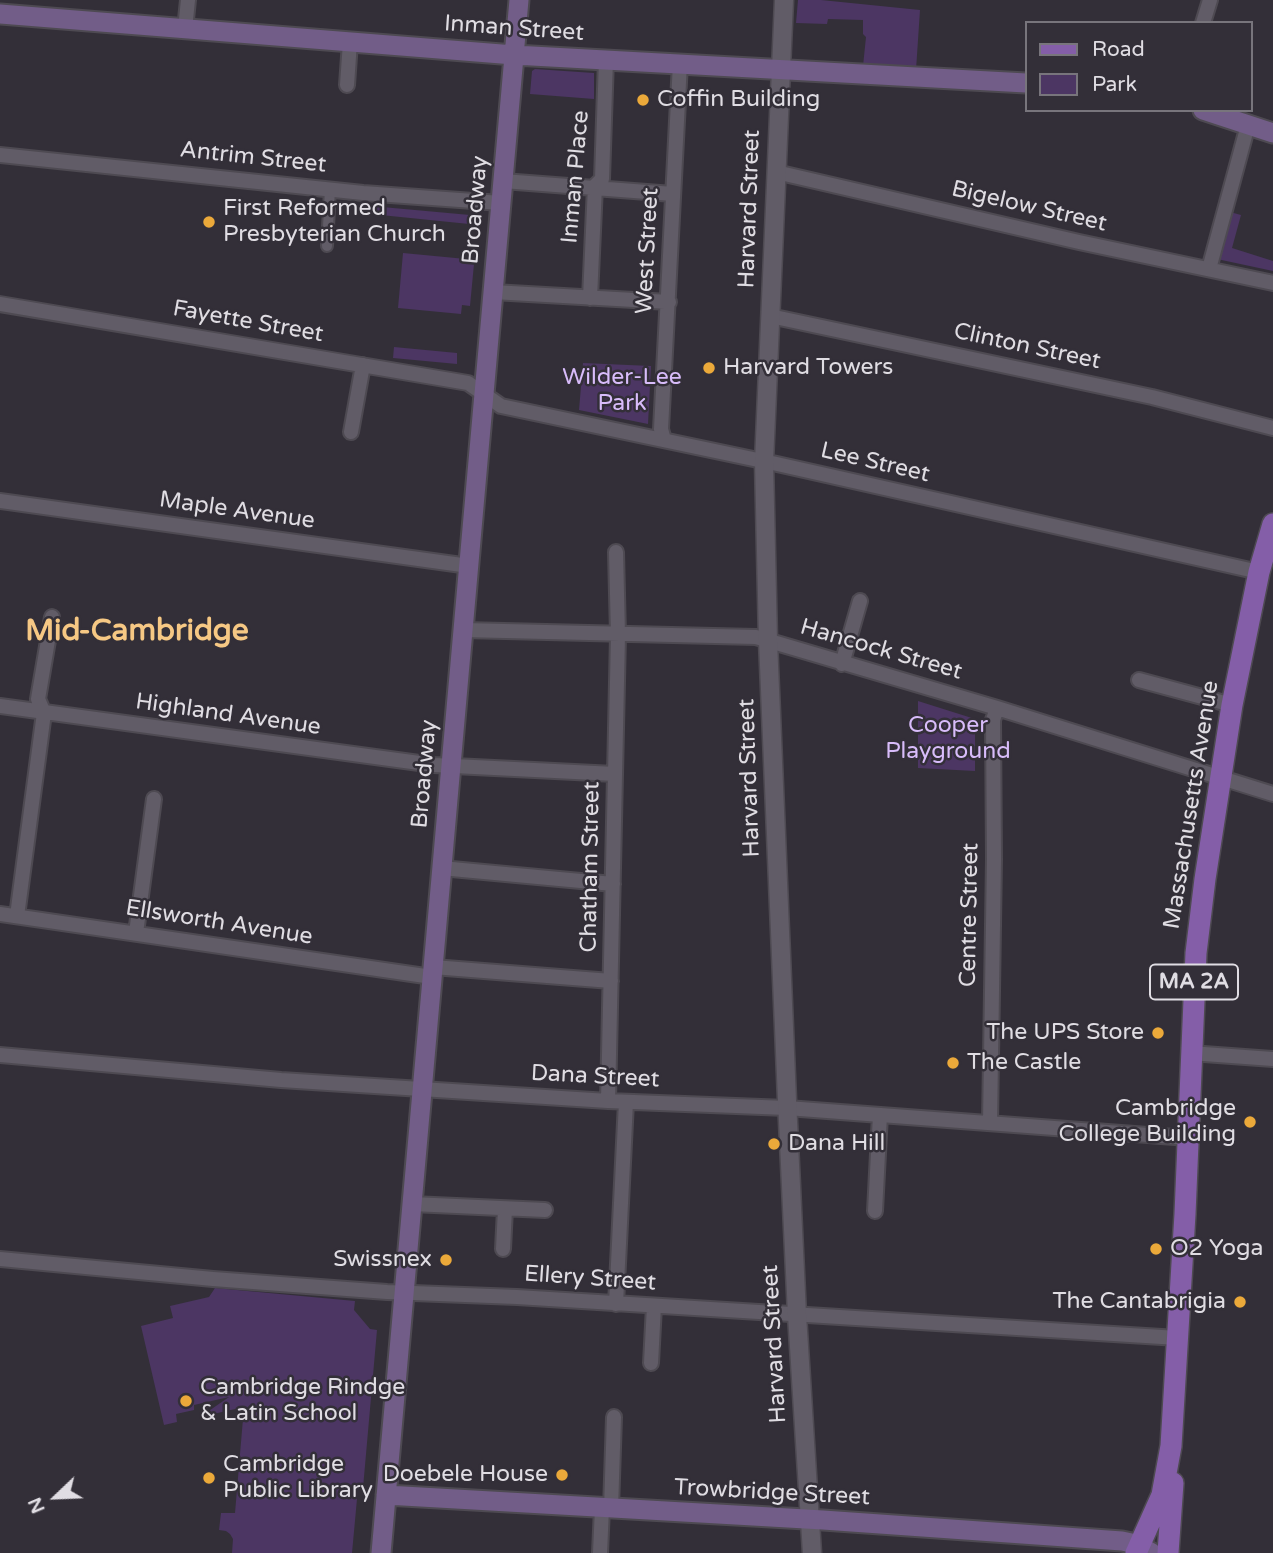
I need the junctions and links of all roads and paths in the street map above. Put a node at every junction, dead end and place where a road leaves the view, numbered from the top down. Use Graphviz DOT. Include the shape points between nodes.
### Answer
graph roads {
  1 [pos="188,0"];
  2 [pos="519,0"];
  3 [pos="783,0"];
  4 [pos="1205,1"];
  5 [pos="0,14"];
  6 [pos="1203,21"];
  7 [pos="185,29"];
  8 [pos="350,42"];
  9 [pos="514,55"];
  10 [pos="606,59"];
  11 [pos="680,63"];
  12 [pos="781,69"];
  13 [pos="1024,83"];
  14 [pos="347,85"];
  15 [pos="1209,112"];
  16 [pos="1248,125"];
  17 [pos="1273,133"];
  18 [pos="0,155"];
  19 [pos="776,172"];
  20 [pos="503,181"];
  21 [pos="595,186"];
  22 [pos="330,189"];
  23 [pos="673,194"];
  24 [pos="501,203"];
  25 [pos="327,246"];
  26 [pos="1209,269"];
  27 [pos="1273,283"];
  28 [pos="493,292"];
  29 [pos="590,298"];
  30 [pos="669,302"];
  31 [pos="0,304"];
  32 [pos="770,316"];
  33 [pos="363,365"];
  34 [pos="484,394"];
  35 [pos="1273,428"];
  36 [pos="351,432"];
  37 [pos="664,440"];
  38 [pos="764,462"];
  39 [pos="0,501"];
  40 [pos="1273,524"];
  41 [pos="616,552"];
  42 [pos="468,566"];
  43 [pos="1259,572"];
  44 [pos="860,601"];
  45 [pos="51,617"];
  46 [pos="463,630"];
  47 [pos="618,635"];
  48 [pos="768,641"];
  49 [pos="842,664"];
  50 [pos="1139,680"];
  51 [pos="1232,705"];
  52 [pos="0,706"];
  53 [pos="997,708"];
  54 [pos="44,713"];
  55 [pos="451,766"];
  56 [pos="615,774"];
  57 [pos="1220,779"];
  58 [pos="1273,794"];
  59 [pos="154,799"];
  60 [pos="442,868"];
  61 [pos="613,884"];
  62 [pos="0,914"];
  63 [pos="17,916"];
  64 [pos="136,933"];
  65 [pos="432,972"];
  66 [pos="611,981"];
  67 [pos="1190,1052"];
  68 [pos="0,1055"];
  69 [pos="1273,1059"];
  70 [pos="422,1089"];
  71 [pos="608,1101"];
  72 [pos="626,1102"];
  73 [pos="788,1108"];
  74 [pos="880,1115"];
  75 [pos="990,1124"];
  76 [pos="1188,1138"];
  77 [pos="412,1204"];
  78 [pos="505,1209"];
  79 [pos="545,1210"];
  80 [pos="875,1211"];
  81 [pos="503,1249"];
  82 [pos="0,1259"];
  83 [pos="404,1293"];
  84 [pos="616,1304"];
  85 [pos="654,1306"];
  86 [pos="797,1315"];
  87 [pos="1178,1338"];
  88 [pos="651,1363"];
  89 [pos="614,1417"];
  90 [pos="1171,1446"];
  91 [pos="386,1495"];
  92 [pos="607,1508"];
  93 [pos="810,1520"];
  94 [pos="1143,1550"];
  95 [pos="381,1553"];
  96 [pos="600,1553"];
  97 [pos="812,1553"];
  98 [pos="1168,1553"];
  1 -- 7 [label="street"];
  2 -- 9 [label="main road, Broadway"];
  3 -- 12 [label="street, Harvard Street"];
  4 -- 6 [label="street"];
  5 -- 7 [label="main road, Inman Street"];
  7 -- 8 [label="main road, Inman Street"];
  8 -- 9 [label="main road, Inman Street"];
  8 -- 14 [label="street"];
  9 -- 10 [label="main road, Inman Street"];
  9 -- 20 [label="main road, Broadway"];
  10 -- 11 [label="main road, Inman Street"];
  10 -- 21 [label="street, Inman Place" via="602,180"];
  11 -- 12 [label="main road, Inman Street"];
  11 -- 23 [label="street, West Street"];
  12 -- 13 [label="main road, Inman Street"];
  12 -- 19 [label="street, Harvard Street"];
  15 -- 16 [label="main road"];
  16 -- 17 [label="main road"];
  16 -- 26 [label="street"];
  18 -- 22 [label="street, Antrim Street"];
  19 -- 26 [label="street, Bigelow Street"];
  19 -- 32 [label="street, Harvard Street"];
  20 -- 21 [label="street"];
  20 -- 24 [label="main road, Broadway"];
  21 -- 23 [label="street"];
  21 -- 29 [label="street, Inman Place"];
  22 -- 24 [label="street, Antrim Street"];
  22 -- 25 [label="street"];
  23 -- 30 [label="street, West Street"];
  24 -- 28 [label="main road, Broadway"];
  26 -- 27 [label="street, Bigelow Street"];
  28 -- 29 [label="street"];
  28 -- 34 [label="main road, Broadway"];
  29 -- 30 [label="street"];
  30 -- 37 [label="street, West Street"];
  31 -- 33 [label="street, Fayette Street"];
  32 -- 35 [label="street, Clinton Street" via="1152,397"];
  32 -- 38 [label="street, Harvard Street"];
  33 -- 34 [label="street, Fayette Street" via="468,383"];
  33 -- 36 [label="street"];
  34 -- 37 [label="street, Lee Street" via="501,406"];
  34 -- 42 [label="main road, Broadway"];
  37 -- 38 [label="street, Lee Street"];
  38 -- 43 [label="street, Lee Street"];
  38 -- 48 [label="street, Harvard Street"];
  39 -- 42 [label="street, Maple Avenue"];
  40 -- 43 [label="main road, Massachusetts Avenue / MA 2A"];
  41 -- 47 [label="street, Chatham Street"];
  42 -- 46 [label="main road, Broadway"];
  43 -- 51 [label="main road, Massachusetts Avenue / MA 2A"];
  44 -- 49 [label="street"];
  45 -- 54 [label="street" via="37,699"];
  46 -- 47 [label="street, Hancock Street"];
  46 -- 55 [label="main road, Broadway"];
  47 -- 48 [label="street, Hancock Street" via="756,637"];
  47 -- 56 [label="street, Chatham Street"];
  48 -- 49 [label="street, Hancock Street"];
  48 -- 73 [label="street, Harvard Street"];
  49 -- 53 [label="street, Hancock Street"];
  50 -- 51 [label="street"];
  51 -- 57 [label="main road, Massachusetts Avenue / MA 2A"];
  52 -- 54 [label="street, Highland Avenue"];
  53 -- 57 [label="street, Hancock Street"];
  53 -- 75 [label="street, Centre Street" via="993,720"];
  54 -- 55 [label="street, Highland Avenue"];
  54 -- 63 [label="street"];
  55 -- 56 [label="street, Highland Avenue"];
  55 -- 60 [label="main road, Broadway"];
  56 -- 61 [label="street, Chatham Street"];
  57 -- 58 [label="street, Hancock Street"];
  57 -- 67 [label="main road, Massachusetts Avenue / MA 2A" via="1199,926"];
  59 -- 64 [label="street"];
  60 -- 61 [label="street"];
  60 -- 65 [label="main road, Broadway"];
  61 -- 66 [label="street, Chatham Street"];
  62 -- 63 [label="street, Ellsworth Avenue"];
  63 -- 64 [label="street, Ellsworth Avenue"];
  64 -- 65 [label="street, Ellsworth Avenue"];
  65 -- 66 [label="street, Ellsworth Avenue"];
  65 -- 70 [label="main road, Broadway"];
  66 -- 71 [label="street, Chatham Street"];
  67 -- 69 [label="street"];
  67 -- 76 [label="main road, Massachusetts Avenue / MA 2A"];
  68 -- 70 [label="street, Dana Street"];
  70 -- 71 [label="street, Dana Street"];
  70 -- 77 [label="main road, Broadway"];
  71 -- 72 [label="street, Dana Street"];
  72 -- 73 [label="street, Dana Street"];
  72 -- 84 [label="street"];
  73 -- 74 [label="street, Dana Street"];
  73 -- 86 [label="street, Harvard Street"];
  74 -- 75 [label="street, Dana Street"];
  74 -- 80 [label="street"];
  75 -- 76 [label="street, Dana Street"];
  76 -- 87 [label="main road, Massachusetts Avenue / MA 2A"];
  77 -- 78 [label="street"];
  77 -- 83 [label="main road, Broadway"];
  78 -- 79 [label="street"];
  78 -- 81 [label="street"];
  82 -- 83 [label="street, Ellery Street"];
  83 -- 84 [label="street, Ellery Street"];
  83 -- 91 [label="main road, Broadway"];
  84 -- 85 [label="street, Ellery Street"];
  85 -- 86 [label="street, Ellery Street"];
  85 -- 88 [label="street"];
  86 -- 87 [label="street, Ellery Street"];
  86 -- 93 [label="street, Harvard Street"];
  87 -- 90 [label="main road, Massachusetts Avenue / MA 2A"];
  89 -- 92 [label="street"];
  90 -- 94 [label="main road, Massachusetts Avenue / MA 2A" via="1164,1490"];
  90 -- 98 [label="main road, MA 2A"];
  91 -- 92 [label="main road, Trowbridge Street"];
  91 -- 95 [label="main road, Broadway"];
  92 -- 93 [label="main road, Trowbridge Street"];
  92 -- 96 [label="street"];
  93 -- 94 [label="main road, Trowbridge Street" via="1122,1541"];
  93 -- 97 [label="street, Harvard Street"];
}
